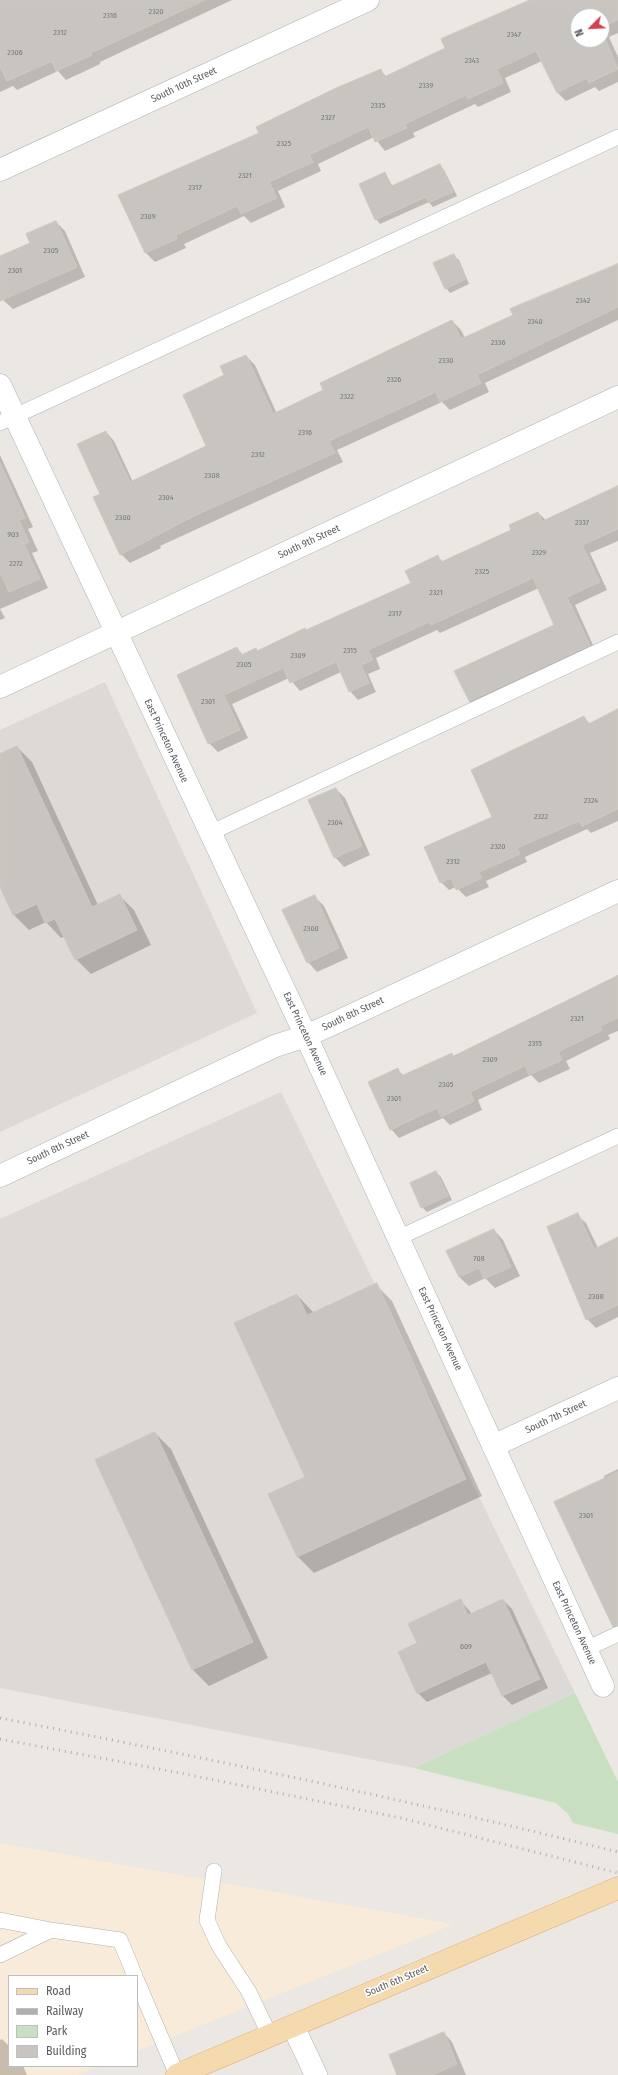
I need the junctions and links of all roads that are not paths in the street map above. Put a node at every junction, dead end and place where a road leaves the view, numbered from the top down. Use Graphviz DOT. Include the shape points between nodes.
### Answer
graph roads {
  1 [pos="368,0"];
  2 [pos="618,137"];
  3 [pos="0,170"];
  4 [pos="0,385"];
  5 [pos="618,396"];
  6 [pos="7,419"];
  7 [pos="115,633"];
  8 [pos="618,642"];
  9 [pos="0,687"];
  10 [pos="210,833"];
  11 [pos="618,892"];
  12 [pos="306,1036"];
  13 [pos="618,1136"];
  14 [pos="0,1176"];
  15 [pos="398,1238"];
  16 [pos="618,1388"];
  17 [pos="493,1446"];
  18 [pos="618,1634"];
  19 [pos="586,1648"];
  20 [pos="603,1686"];
  21 [pos="214,1871"];
  22 [pos="618,1888"];
  23 [pos="0,1920"];
  24 [pos="51,1930"];
  25 [pos="0,1955"];
  26 [pos="135,1975"];
  27 [pos="138,1983"];
  28 [pos="293,2026"];
  29 [pos="270,2036"];
  30 [pos="208,2069"];
  31 [pos="177,2075"];
  32 [pos="316,2075"];
  1 -- 3 [label="street, South 10th Street"];
  2 -- 6 [label="lane"];
  4 -- 6 [label="street, East Princeton Avenue"];
  5 -- 7 [label="street, South 9th Street"];
  6 -- 7 [label="street, East Princeton Avenue"];
  7 -- 9 [label="street, South 9th Street"];
  7 -- 10 [label="street, East Princeton Avenue"];
  8 -- 10 [label="lane"];
  10 -- 12 [label="street, East Princeton Avenue"];
  11 -- 12 [label="street, South 8th Street"];
  12 -- 14 [label="street, South 8th Street" via="275,1046"];
  12 -- 15 [label="street, East Princeton Avenue"];
  13 -- 15 [label="lane"];
  15 -- 17 [label="street, East Princeton Avenue"];
  16 -- 17 [label="street, South 7th Street"];
  17 -- 19 [label="street, East Princeton Avenue"];
  18 -- 19 [label="lane"];
  19 -- 20 [label="street, East Princeton Avenue"];
  21 -- 29 [label="lane" via="207,1920 219,1946 249,1992"];
  22 -- 28 [label="main road, South 6th Street"];
  23 -- 24 [label="lane"];
  24 -- 25 [label="lane"];
  24 -- 26 [label="lane" via="120,1940"];
  27 -- 31 [label="lane"];
  28 -- 29 [label="main road, South 6th Street"];
  28 -- 32 [label="street"];
  29 -- 30 [label="main road, South 6th Street"];
  30 -- 31 [label="main road, South 6th Street"];
}
